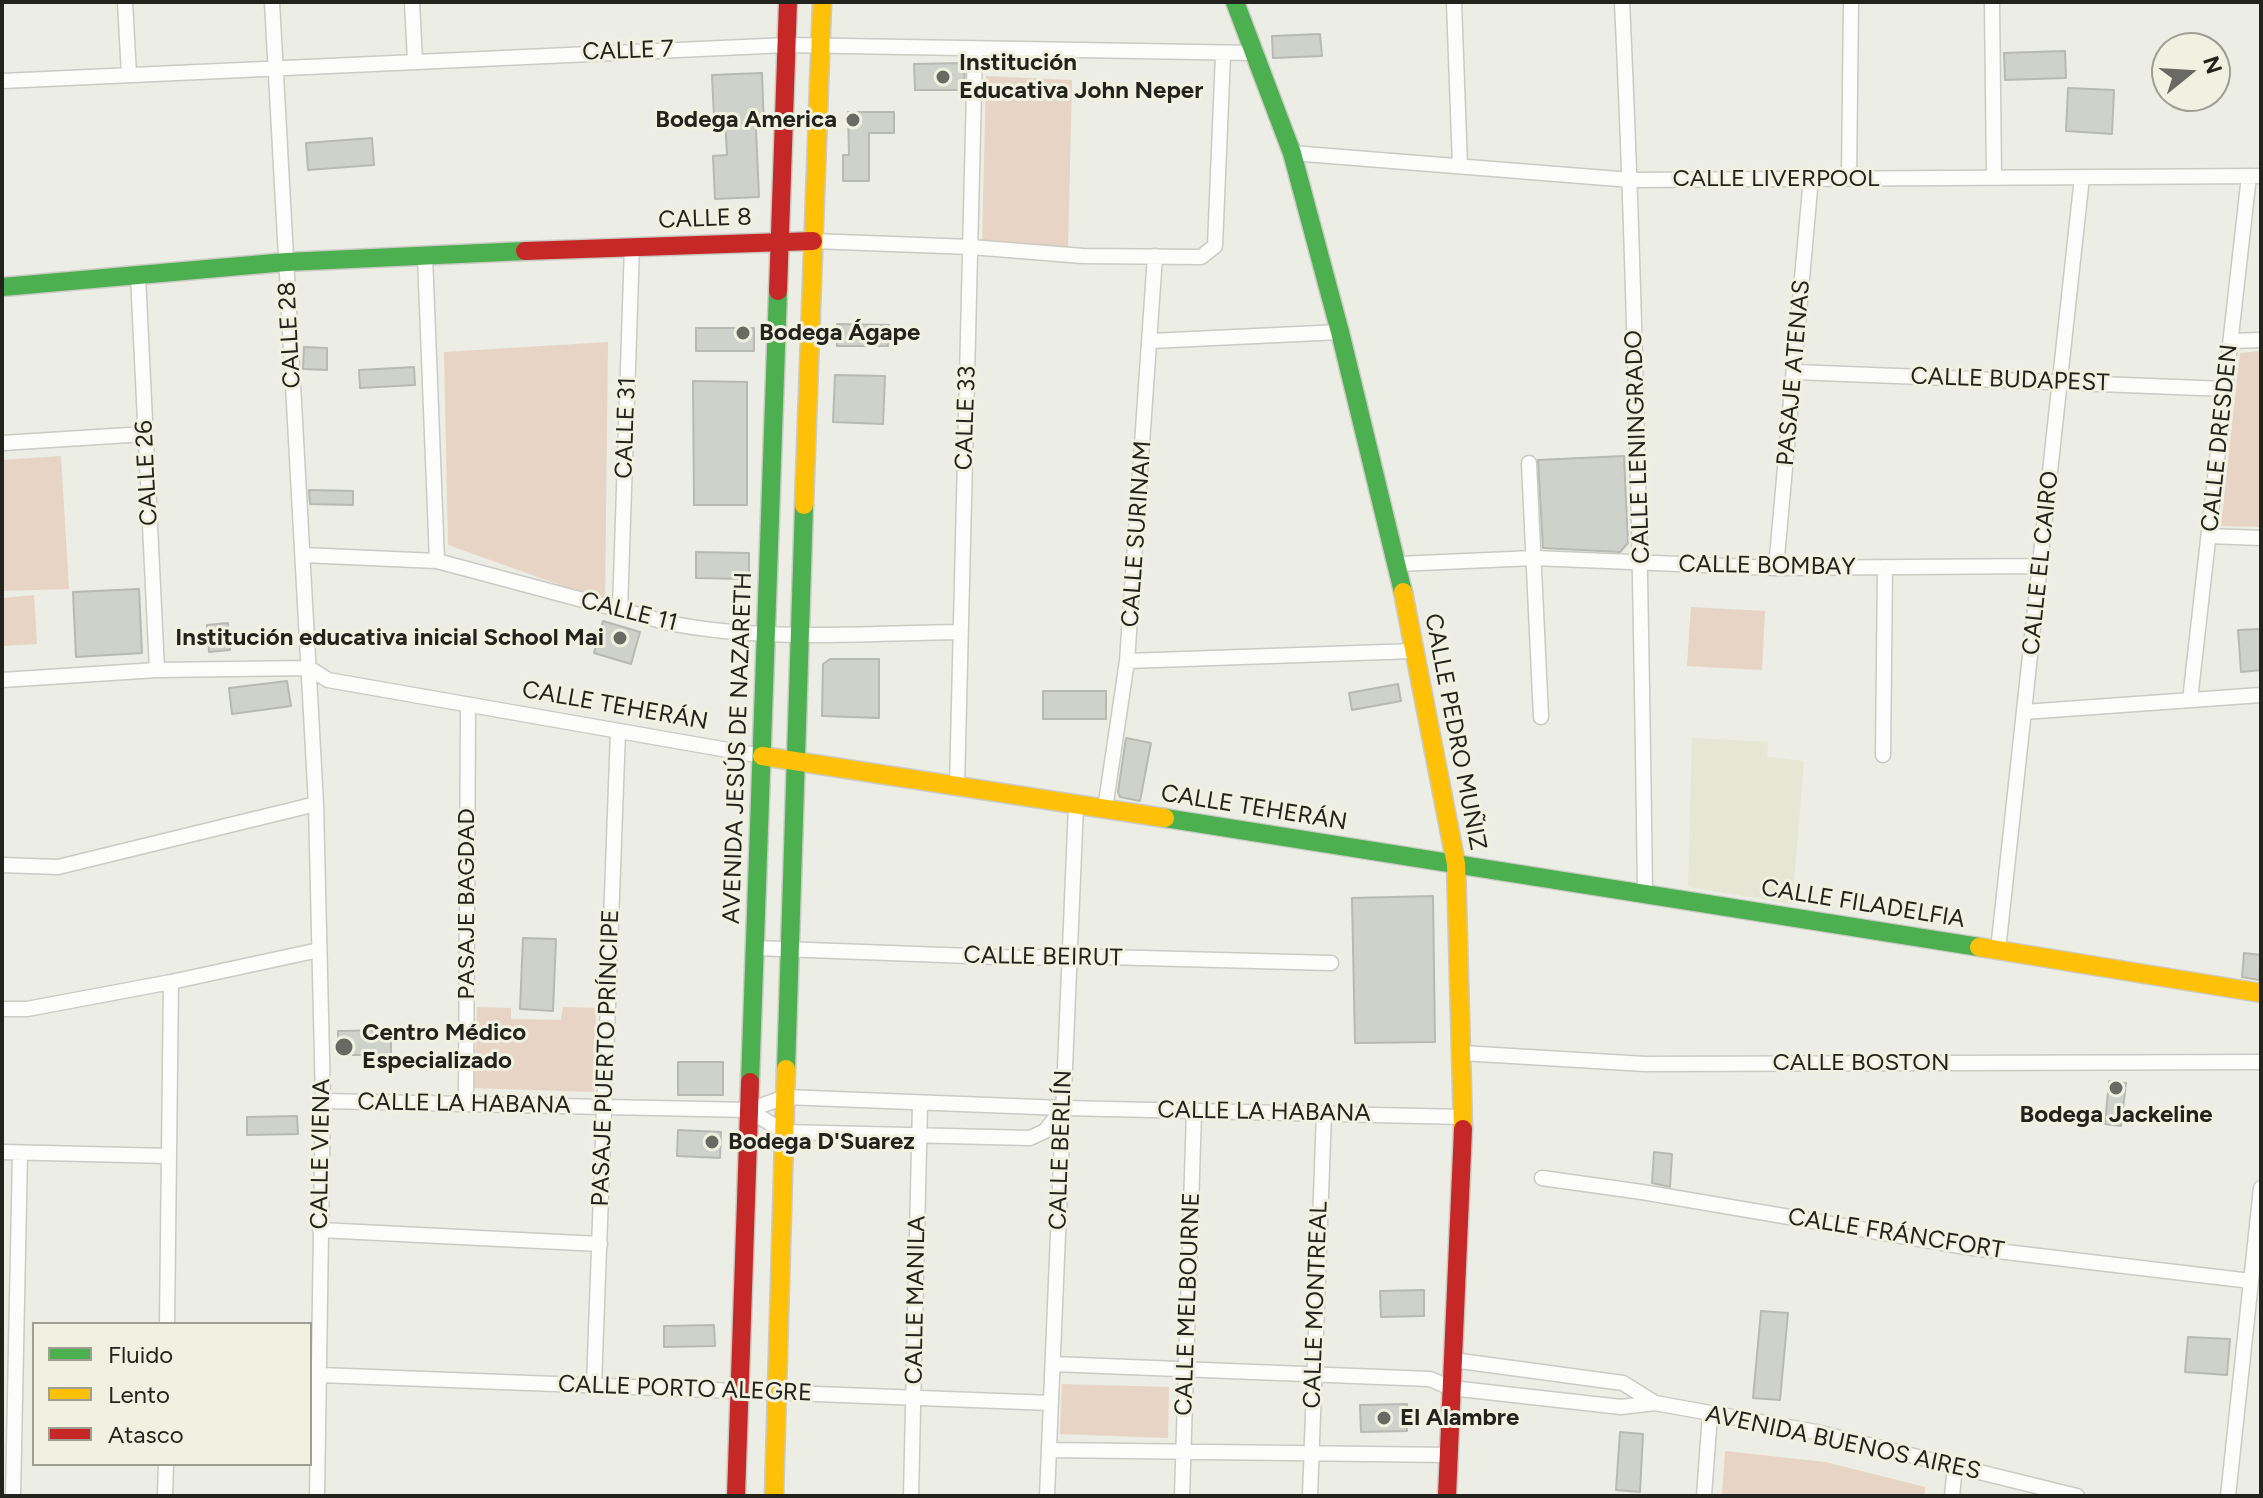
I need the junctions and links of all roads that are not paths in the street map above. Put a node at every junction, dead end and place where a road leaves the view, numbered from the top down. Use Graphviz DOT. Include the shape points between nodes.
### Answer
graph roads {
  1 [pos="125,2"];
  2 [pos="272,2"];
  3 [pos="412,2"];
  4 [pos="788,2"];
  5 [pos="822,2"];
  6 [pos="1235,2"];
  7 [pos="1454,2"];
  8 [pos="1622,2"];
  9 [pos="1851,2"];
  10 [pos="1992,2"];
  11 [pos="787,45"];
  12 [pos="820,45"];
  13 [pos="975,49"];
  14 [pos="1255,53"];
  15 [pos="1223,55"];
  16 [pos="415,61"];
  17 [pos="276,68"];
  18 [pos="129,75"];
  19 [pos="2,81"];
  20 [pos="1292,153"];
  21 [pos="1460,166"];
  22 [pos="2255,176"];
  23 [pos="1994,177"];
  24 [pos="2082,177"];
  25 [pos="1811,178"];
  26 [pos="1849,178"];
  27 [pos="1631,180"];
  28 [pos="780,240"];
  29 [pos="813,241"];
  30 [pos="632,246"];
  31 [pos="971,247"];
  32 [pos="425,256"];
  33 [pos="1155,256"];
  34 [pos="286,262"];
  35 [pos="138,276"];
  36 [pos="2,287"];
  37 [pos="1340,332"];
  38 [pos="2261,340"];
  39 [pos="1151,341"];
  40 [pos="2231,341"];
  41 [pos="1795,372"];
  42 [pos="2061,382"];
  43 [pos="2226,389"];
  44 [pos="145,434"];
  45 [pos="2,443"];
  46 [pos="1529,463"];
  47 [pos="2209,536"];
  48 [pos="2261,538"];
  49 [pos="303,555"];
  50 [pos="1534,558"];
  51 [pos="437,561"];
  52 [pos="1641,563"];
  53 [pos="1398,564"];
  54 [pos="2040,566"];
  55 [pos="1885,567"];
  56 [pos="1776,568"];
  57 [pos="620,610"];
  58 [pos="960,632"];
  59 [pos="766,633"];
  60 [pos="799,634"];
  61 [pos="1414,651"];
  62 [pos="1127,661"];
  63 [pos="309,668"];
  64 [pos="157,670"];
  65 [pos="2,680"];
  66 [pos="2261,695"];
  67 [pos="2190,700"];
  68 [pos="468,705"];
  69 [pos="2024,712"];
  70 [pos="1541,717"];
  71 [pos="618,731"];
  72 [pos="1883,755"];
  73 [pos="762,756"];
  74 [pos="795,761"];
  75 [pos="957,786"];
  76 [pos="316,804"];
  77 [pos="1076,805"];
  78 [pos="1105,809"];
  79 [pos="1456,864"];
  80 [pos="2,865"];
  81 [pos="1645,892"];
  82 [pos="755,948"];
  83 [pos="789,949"];
  84 [pos="319,950"];
  85 [pos="1998,950"];
  86 [pos="1068,956"];
  87 [pos="1331,963"];
  88 [pos="171,982"];
  89 [pos="2261,993"];
  90 [pos="2,1009"];
  91 [pos="1462,1053"];
  92 [pos="2261,1062"];
  93 [pos="785,1097"];
  94 [pos="323,1101"];
  95 [pos="466,1104"];
  96 [pos="920,1104"];
  97 [pos="605,1107"];
  98 [pos="1063,1108"];
  99 [pos="749,1110"];
  100 [pos="1194,1111"];
  101 [pos="1324,1113"];
  102 [pos="1464,1117"];
  103 [pos="784,1132"];
  104 [pos="920,1136"];
  105 [pos="2,1152"];
  106 [pos="20,1153"];
  107 [pos="169,1156"];
  108 [pos="1542,1178"];
  109 [pos="2261,1188"];
  110 [pos="320,1230"];
  111 [pos="600,1244"];
  112 [pos="2251,1281"];
  113 [pos="167,1322"];
  114 [pos="1453,1360"];
  115 [pos="1053,1364"];
  116 [pos="1186,1370"];
  117 [pos="320,1375"];
  118 [pos="1313,1375"];
  119 [pos="594,1385"];
  120 [pos="1451,1388"];
  121 [pos="739,1391"];
  122 [pos="777,1392"];
  123 [pos="914,1398"];
  124 [pos="1051,1403"];
  125 [pos="1655,1403"];
  126 [pos="1710,1414"];
  127 [pos="1049,1450"];
  128 [pos="1183,1450"];
  129 [pos="1311,1453"];
  130 [pos="1449,1455"];
  131 [pos="1955,1465"];
  132 [pos="166,1466"];
  133 [pos="13,1496"];
  134 [pos="165,1496"];
  135 [pos="317,1496"];
  136 [pos="736,1496"];
  137 [pos="774,1496"];
  138 [pos="911,1496"];
  139 [pos="1047,1496"];
  140 [pos="1182,1496"];
  141 [pos="1310,1496"];
  142 [pos="1447,1496"];
  143 [pos="1704,1496"];
  144 [pos="1952,1496"];
  145 [pos="2077,1496"];
  146 [pos="2228,1496"];
  1 -- 18 [label="street"];
  2 -- 17 [label="street, CALLE 28"];
  3 -- 16 [label="street"];
  4 -- 11 [label="street, AVENIDA JESÚS DE NAZARETH"];
  5 -- 12 [label="street"];
  6 -- 14 [label="street, CALLE PEDRO MUÑIZ"];
  7 -- 21 [label="street"];
  8 -- 27 [label="street, CALLE LENINGRADO"];
  9 -- 26 [label="street"];
  10 -- 23 [label="street"];
  11 -- 12 [label="street, CALLE 7"];
  11 -- 16 [label="street, CALLE 7"];
  11 -- 28 [label="street, AVENIDA JESÚS DE NAZARETH"];
  12 -- 13 [label="street, CALLE 7"];
  12 -- 29 [label="street"];
  13 -- 15 [label="street, CALLE 7"];
  13 -- 31 [label="street, CALLE 33"];
  14 -- 15 [label="street, CALLE 7"];
  14 -- 20 [label="street, CALLE PEDRO MUÑIZ"];
  15 -- 33 [label="street, CALLE 8" via="1215,246 1201,257"];
  16 -- 17 [label="street, CALLE 7"];
  17 -- 18 [label="street, CALLE 7"];
  17 -- 34 [label="street, CALLE 28"];
  18 -- 19 [label="street, CALLE 7"];
  20 -- 21 [label="street, CALLE LIVERPOOL"];
  20 -- 37 [label="street, CALLE PEDRO MUÑIZ"];
  21 -- 27 [label="street, CALLE LIVERPOOL"];
  22 -- 24 [label="street, CALLE LIVERPOOL"];
  22 -- 40 [label="street, CALLE DRESDEN"];
  23 -- 24 [label="street, CALLE LIVERPOOL"];
  23 -- 26 [label="street, CALLE LIVERPOOL"];
  24 -- 42 [label="street, CALLE EL CAIRO"];
  25 -- 26 [label="street, CALLE LIVERPOOL"];
  25 -- 27 [label="street, CALLE LIVERPOOL"];
  25 -- 41 [label="street, PASAJE ATENAS"];
  27 -- 52 [label="street, CALLE LENINGRADO"];
  28 -- 29 [label="street, CALLE 8"];
  28 -- 30 [label="street, CALLE 8"];
  28 -- 59 [label="street, AVENIDA JESÚS DE NAZARETH"];
  29 -- 31 [label="street, CALLE 8"];
  29 -- 60 [label="street"];
  30 -- 32 [label="street, CALLE 8"];
  30 -- 57 [label="street, CALLE 31"];
  31 -- 33 [label="street, CALLE 8"];
  31 -- 58 [label="street, CALLE 33"];
  32 -- 34 [label="street, CALLE 8"];
  32 -- 51 [label="street"];
  33 -- 39 [label="street, CALLE SURINAM"];
  34 -- 35 [label="street, CALLE 8"];
  34 -- 49 [label="street, CALLE 28"];
  35 -- 36 [label="street, CALLE 8"];
  35 -- 44 [label="street, CALLE 26"];
  37 -- 39 [label="street"];
  37 -- 53 [label="street, CALLE PEDRO MUÑIZ"];
  38 -- 40 [label="street"];
  39 -- 62 [label="street, CALLE SURINAM"];
  40 -- 43 [label="street, CALLE DRESDEN"];
  41 -- 42 [label="street, CALLE BUDAPEST"];
  41 -- 56 [label="street, PASAJE ATENAS"];
  42 -- 43 [label="street, CALLE BUDAPEST"];
  42 -- 54 [label="street, CALLE EL CAIRO"];
  43 -- 47 [label="street, CALLE DRESDEN"];
  44 -- 45 [label="street"];
  44 -- 64 [label="street, CALLE 26"];
  46 -- 50 [label="street"];
  47 -- 48 [label="street"];
  47 -- 67 [label="street, CALLE DRESDEN"];
  49 -- 51 [label="street, CALLE 11"];
  49 -- 63 [label="street, CALLE 28"];
  50 -- 52 [label="street, CALLE BOMBAY"];
  50 -- 53 [label="street, CALLE BOMBAY"];
  50 -- 70 [label="street"];
  51 -- 57 [label="street, CALLE 11"];
  52 -- 56 [label="street, CALLE BOMBAY"];
  52 -- 81 [label="street, CALLE LENINGRADO"];
  53 -- 61 [label="street, CALLE PEDRO MUÑIZ"];
  54 -- 55 [label="street, CALLE BOMBAY"];
  54 -- 69 [label="street, CALLE EL CAIRO"];
  55 -- 56 [label="street, CALLE BOMBAY"];
  55 -- 72 [label="street"];
  57 -- 59 [label="street, CALLE 11" via="707,631"];
  58 -- 60 [label="street, CALLE 11"];
  58 -- 75 [label="street, CALLE 33"];
  59 -- 60 [label="street, CALLE 11"];
  59 -- 73 [label="street, AVENIDA JESÚS DE NAZARETH"];
  60 -- 74 [label="street"];
  61 -- 62 [label="street"];
  61 -- 79 [label="street, CALLE PEDRO MUÑIZ"];
  62 -- 78 [label="street, CALLE SURINAM"];
  63 -- 64 [label="street, CALLE TEHERÁN"];
  63 -- 68 [label="street, CALLE TEHERÁN" via="328,680"];
  63 -- 76 [label="street, CALLE VIENA"];
  64 -- 65 [label="street, CALLE TEHERÁN"];
  66 -- 67 [label="street"];
  67 -- 69 [label="street"];
  68 -- 71 [label="street, CALLE TEHERÁN"];
  68 -- 95 [label="street, PASAJE BAGDAD"];
  69 -- 85 [label="street, CALLE EL CAIRO"];
  71 -- 73 [label="street, CALLE TEHERÁN"];
  71 -- 97 [label="street, PASAJE PUERTO PRÍNCIPE"];
  73 -- 74 [label="street, CALLE TEHERÁN"];
  73 -- 82 [label="street, AVENIDA JESÚS DE NAZARETH"];
  74 -- 75 [label="street, CALLE TEHERÁN"];
  74 -- 83 [label="street"];
  75 -- 77 [label="street, CALLE TEHERÁN"];
  76 -- 80 [label="street" via="58,867"];
  76 -- 84 [label="street, CALLE VIENA"];
  77 -- 78 [label="street, CALLE TEHERÁN"];
  77 -- 86 [label="street, CALLE BERLÍN"];
  78 -- 79 [label="street, CALLE TEHERÁN"];
  79 -- 81 [label="street, CALLE FILADELFIA"];
  79 -- 91 [label="street, CALLE PEDRO MUÑIZ"];
  81 -- 85 [label="street, CALLE FILADELFIA"];
  82 -- 83 [label="street, CALLE BEIRUT"];
  82 -- 99 [label="street, AVENIDA JESÚS DE NAZARETH"];
  83 -- 86 [label="street, CALLE BEIRUT"];
  83 -- 93 [label="street"];
  84 -- 88 [label="street"];
  84 -- 94 [label="street, CALLE VIENA"];
  85 -- 89 [label="street, CALLE FILADELFIA"];
  86 -- 87 [label="street, CALLE BEIRUT"];
  86 -- 98 [label="street, CALLE BERLÍN"];
  88 -- 90 [label="street"];
  88 -- 107 [label="street"];
  91 -- 92 [label="street, CALLE BOSTON" via="1645,1064"];
  91 -- 102 [label="street, CALLE PEDRO MUÑIZ"];
  93 -- 96 [label="street, CALLE LA HABANA"];
  93 -- 99 [label="street, CALLE LA HABANA"];
  93 -- 103 [label="street"];
  94 -- 95 [label="street, CALLE LA HABANA"];
  94 -- 110 [label="street, CALLE VIENA"];
  95 -- 97 [label="street, CALLE LA HABANA"];
  96 -- 98 [label="street, CALLE LA HABANA"];
  96 -- 104 [label="street, CALLE MANILA"];
  97 -- 99 [label="street, CALLE LA HABANA"];
  97 -- 111 [label="street, PASAJE PUERTO PRÍNCIPE"];
  98 -- 100 [label="street, CALLE LA HABANA"];
  98 -- 104 [label="street" via="1045,1131 1030,1138"];
  98 -- 115 [label="street, CALLE BERLÍN"];
  99 -- 103 [label="street"];
  99 -- 121 [label="street, AVENIDA JESÚS DE NAZARETH"];
  100 -- 101 [label="street, CALLE LA HABANA"];
  100 -- 116 [label="street, CALLE MELBOURNE"];
  101 -- 102 [label="street, CALLE LA HABANA"];
  101 -- 118 [label="street, CALLE MONTREAL"];
  102 -- 114 [label="street, CALLE PEDRO MUÑIZ"];
  103 -- 104 [label="street"];
  103 -- 122 [label="street"];
  104 -- 123 [label="street, CALLE MANILA"];
  105 -- 106 [label="street"];
  106 -- 107 [label="street"];
  106 -- 133 [label="street"];
  107 -- 113 [label="street"];
  108 -- 112 [label="street, CALLE FRÁNCFORT" via="1972,1248"];
  109 -- 112 [label="street"];
  110 -- 111 [label="street"];
  110 -- 117 [label="street, CALLE VIENA"];
  111 -- 119 [label="street, PASAJE PUERTO PRÍNCIPE"];
  112 -- 146 [label="street"];
  114 -- 120 [label="street, CALLE PEDRO MUÑIZ"];
  114 -- 125 [label="street, AVENIDA BUENOS AIRES" via="1623,1383"];
  115 -- 116 [label="street"];
  115 -- 124 [label="street, CALLE BERLÍN"];
  116 -- 118 [label="street"];
  116 -- 128 [label="street, CALLE MELBOURNE"];
  117 -- 119 [label="street, CALLE PORTO ALEGRE"];
  117 -- 135 [label="street, CALLE VIENA"];
  118 -- 120 [label="street" via="1430,1379"];
  118 -- 129 [label="street, CALLE MONTREAL"];
  119 -- 121 [label="street, CALLE PORTO ALEGRE"];
  120 -- 125 [label="street, AVENIDA BUENOS AIRES" via="1621,1407"];
  120 -- 130 [label="street, CALLE PEDRO MUÑIZ"];
  121 -- 122 [label="street, CALLE PORTO ALEGRE"];
  121 -- 136 [label="street, AVENIDA JESÚS DE NAZARETH"];
  122 -- 123 [label="street, CALLE PORTO ALEGRE"];
  122 -- 137 [label="street"];
  123 -- 124 [label="street, CALLE PORTO ALEGRE"];
  123 -- 138 [label="street, CALLE MANILA"];
  124 -- 127 [label="street, CALLE BERLÍN"];
  125 -- 126 [label="street, AVENIDA BUENOS AIRES"];
  126 -- 131 [label="street, AVENIDA BUENOS AIRES"];
  126 -- 143 [label="street"];
  127 -- 128 [label="street"];
  127 -- 139 [label="street, CALLE BERLÍN"];
  128 -- 129 [label="street"];
  128 -- 140 [label="street, CALLE MELBOURNE"];
  129 -- 130 [label="street"];
  129 -- 141 [label="street, CALLE MONTREAL"];
  130 -- 142 [label="street, CALLE PEDRO MUÑIZ"];
  131 -- 144 [label="street"];
  131 -- 145 [label="street, AVENIDA BUENOS AIRES"];
  132 -- 134 [label="street"];
}
